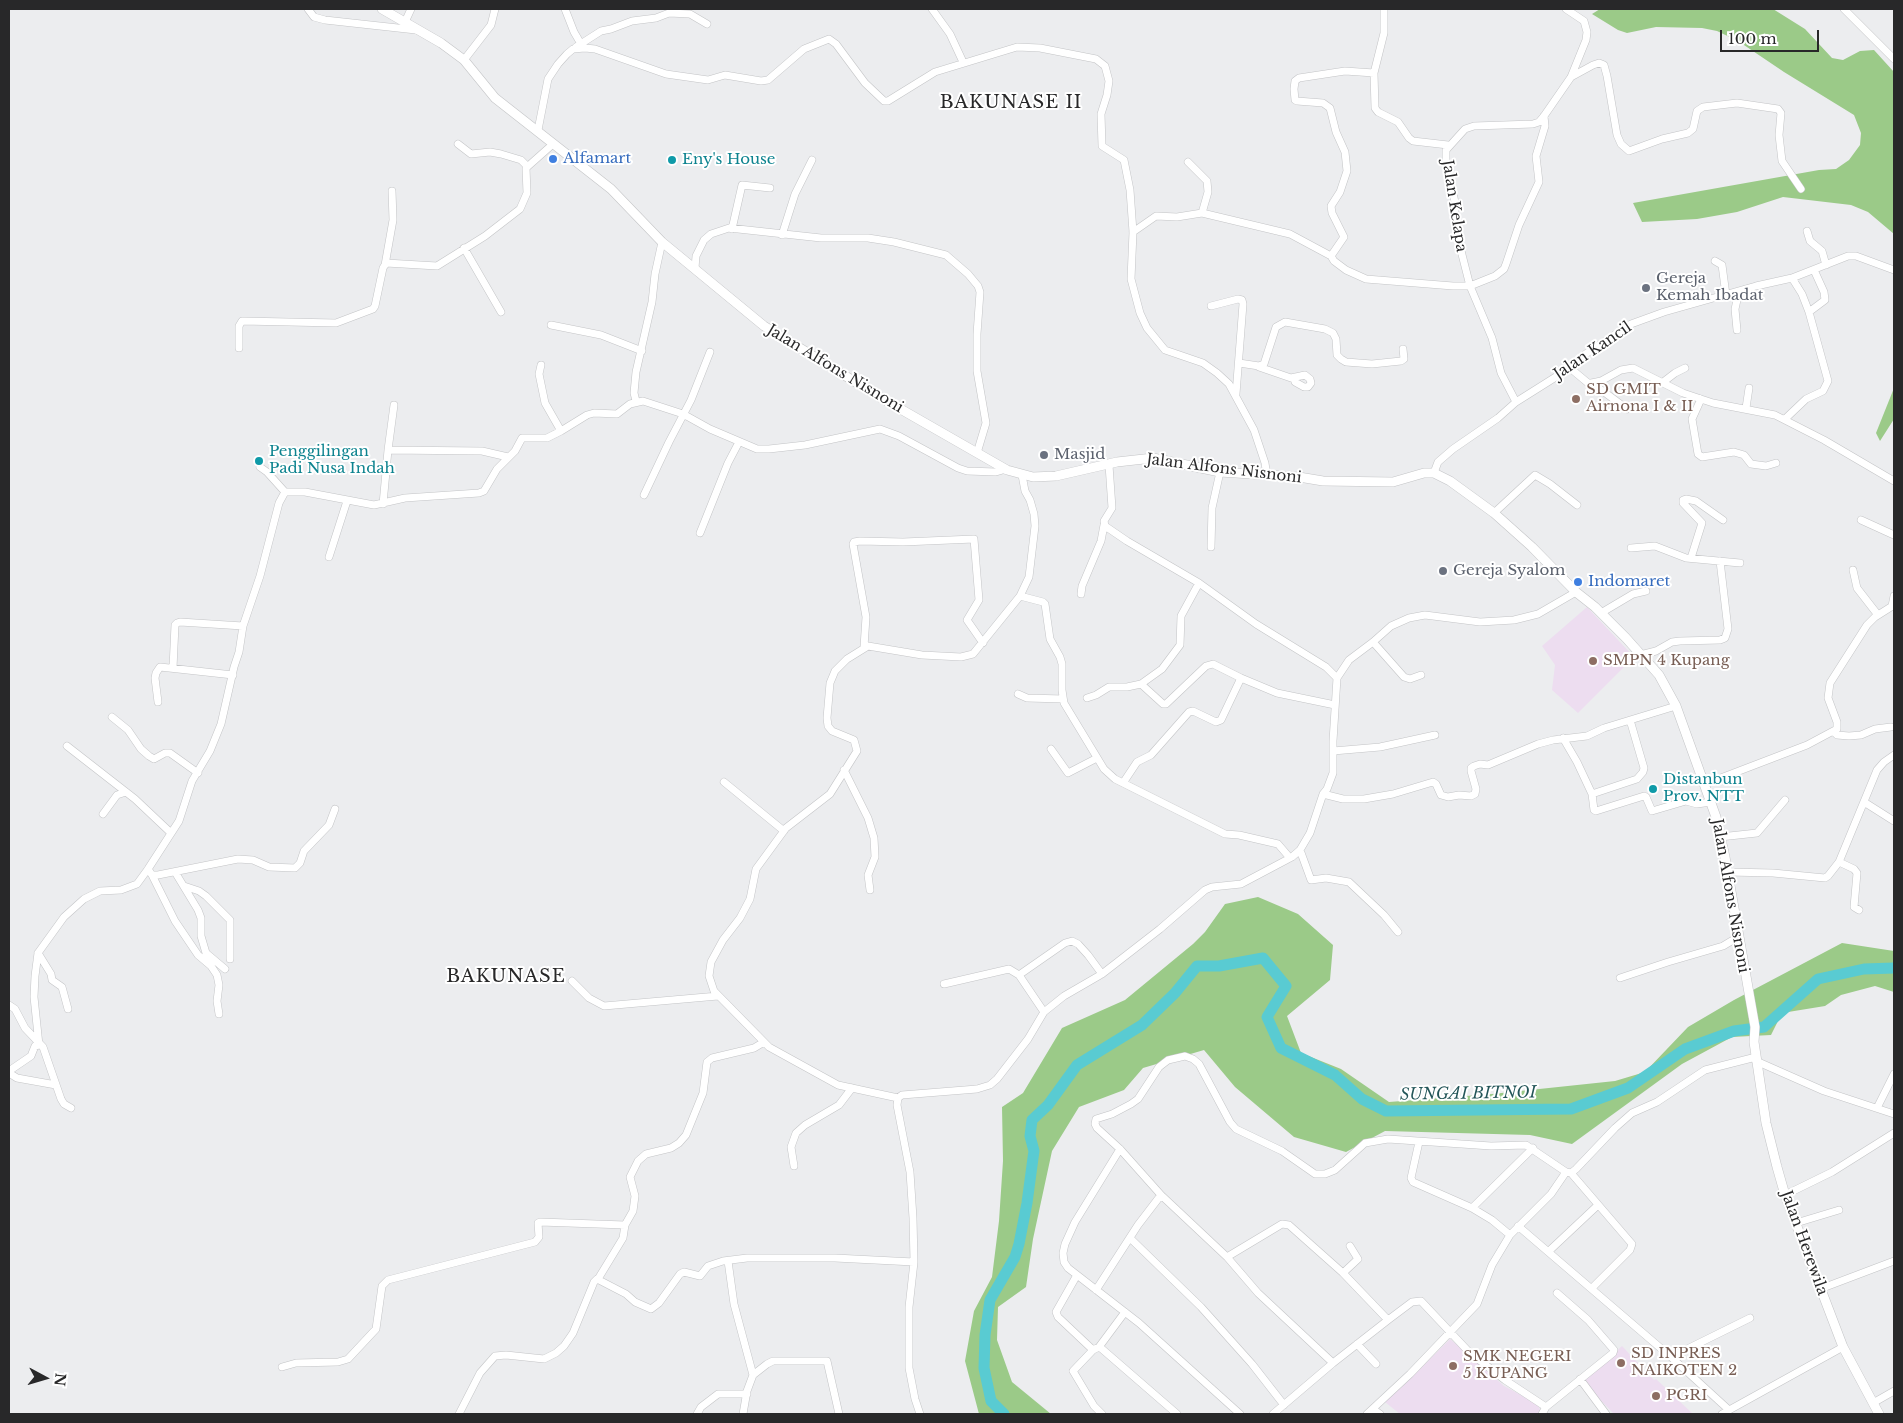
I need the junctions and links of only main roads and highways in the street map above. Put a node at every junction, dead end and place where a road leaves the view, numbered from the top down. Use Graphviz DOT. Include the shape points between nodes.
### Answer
graph roads {
  1 [pos="382,9"];
  2 [pos="1754,1042"];
  3 [pos="1879,1414"];
  1 -- 2 [label="main road, Jalan Alfons Nisnoni" via="464,60 495,98 611,189 662,242 772,332 1006,469 1022,476 1062,475 1153,458 1220,472 1323,481 1393,482 1424,473 1436,474 1494,513 1601,613 1659,675 1676,706 1705,784 1720,837 1755,1027"];
  2 -- 3 [label="main road, Jalan Herewila" via="1766,1124 1785,1195 1843,1347"];
}
